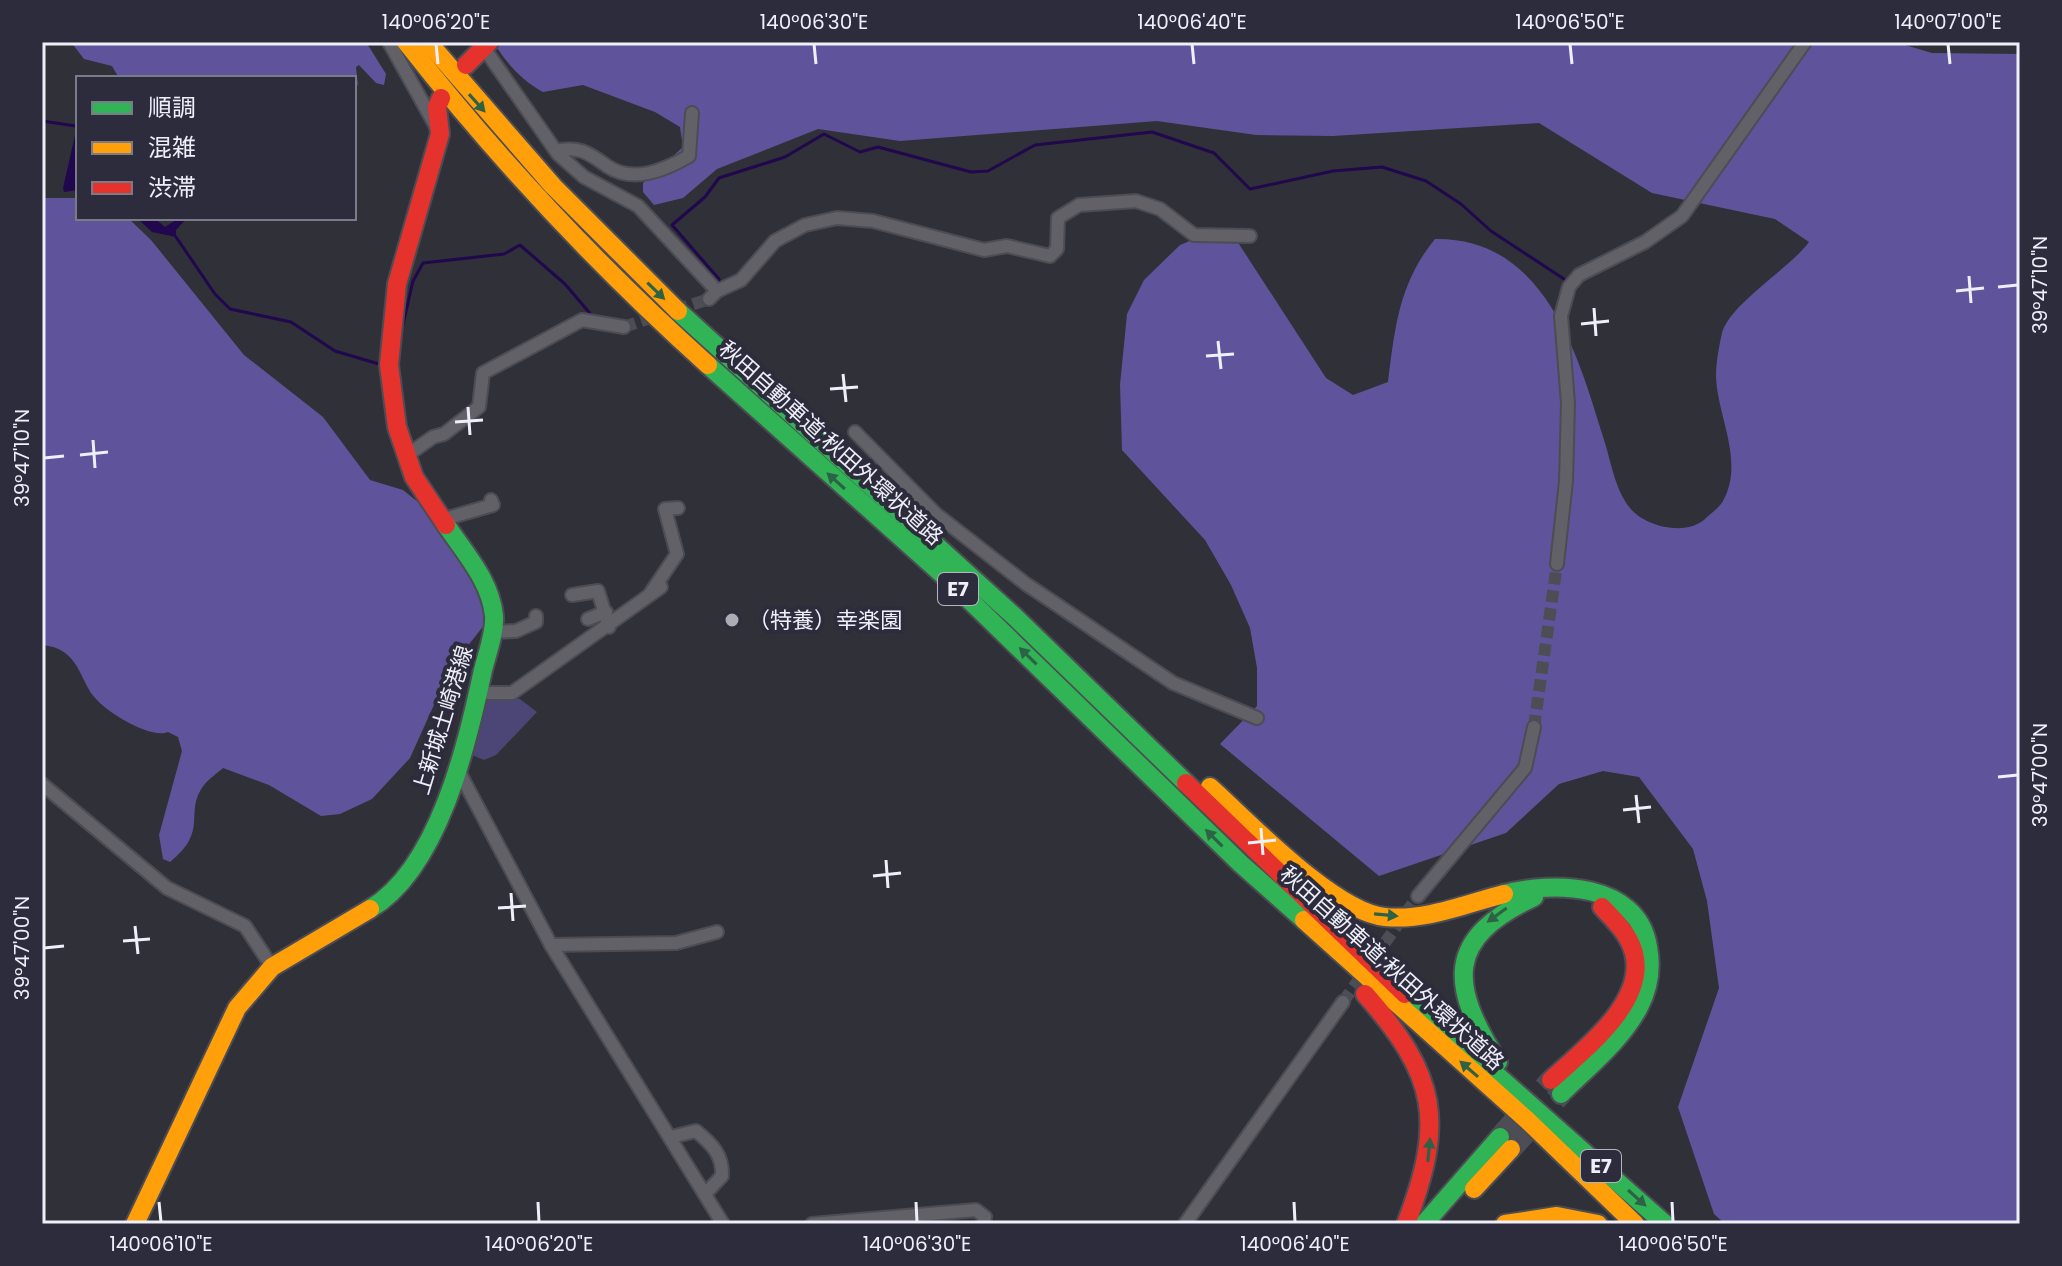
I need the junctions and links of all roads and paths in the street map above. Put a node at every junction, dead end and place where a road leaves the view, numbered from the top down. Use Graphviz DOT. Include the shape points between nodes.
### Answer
graph roads {
  1 [pos="389,42"];
  2 [pos="406,42"];
  3 [pos="428,42"];
  4 [pos="1805,42"];
  5 [pos="486,45"];
  6 [pos="466,65"];
  7 [pos="441,98"];
  8 [pos="692,113"];
  9 [pos="440,134"];
  10 [pos="556,151"];
  11 [pos="1250,236"];
  12 [pos="624,327"];
  13 [pos="855,432"];
  14 [pos="406,456"];
  15 [pos="491,500"];
  16 [pos="678,508"];
  17 [pos="441,520"];
  18 [pos="1557,564"];
  19 [pos="661,587"];
  20 [pos="572,595"];
  21 [pos="649,597"];
  22 [pos="606,612"];
  23 [pos="536,616"];
  24 [pos="588,619"];
  25 [pos="609,627"];
  26 [pos="492,632"];
  27 [pos="1042,644"];
  28 [pos="479,693"];
  29 [pos="1257,718"];
  30 [pos="1534,727"];
  31 [pos="456,766"];
  32 [pos="42,784"];
  33 [pos="1241,864"];
  34 [pos="1418,896"];
  35 [pos="717,932"];
  36 [pos="551,945"];
  37 [pos="272,967"];
  38 [pos="1343,1002"];
  39 [pos="1519,1092"];
  40 [pos="1532,1114"];
  41 [pos="671,1137"];
  42 [pos="705,1194"];
  43 [pos="874,1221"];
  44 [pos="135,1224"];
  45 [pos="723,1224"];
  46 [pos="812,1224"];
  47 [pos="983,1224"];
  48 [pos="1185,1224"];
  49 [pos="1406,1224"];
  50 [pos="1424,1224"];
  51 [pos="1442,1224"];
  52 [pos="1505,1224"];
  53 [pos="1598,1224"];
  54 [pos="1635,1224"];
  55 [pos="1665,1224"];
  1 -- 9 [label="street"];
  33 -- 2 [label="main road, 秋田自動車道;秋田外環状道路 / E7, one-way" via="951,582 698,356 566,229"];
  3 -- 27 [label="main road, 秋田自動車道;秋田外環状道路 / E7, one-way" via="593,231"];
  4 -- 18 [label="street" via="1682,216 1645,242 1579,275 1569,287 1561,316 1568,403"];
  5 -- 6 [label="main road"];
  5 -- 10 [label="street"];
  7 -- 9 [label="main road, 上新城土崎港線"];
  8 -- 10 [label="street" via="689,156 665,171 637,175 569,148"];
  9 -- 14 [label="main road, 上新城土崎港線" via="397,284 389,337 391,391"];
  10 -- 11 [label="street" via="584,177 638,206 713,295 741,280 775,241 805,225 837,218 873,221 984,250 1007,246 1050,256 1057,249 1058,218 1079,205 1136,201 1160,209 1194,235"];
  12 -- 14 [label="street" via="582,320 483,373 479,407"];
  13 -- 29 [label="street" via="936,514 1026,584 1173,683"];
  14 -- 17 [label="main road, 上新城土崎港線"];
  15 -- 17 [label="street" via="493,505"];
  16 -- 21 [label="street" via="665,509 677,554"];
  17 -- 26 [label="main road, 上新城土崎港線" via="489,590"];
  19 -- 21 [label="street"];
  20 -- 22 [label="street" via="598,591"];
  21 -- 25 [label="street"];
  22 -- 24 [label="street"];
  22 -- 25 [label="street"];
  23 -- 26 [label="street" via="536,622 516,631"];
  25 -- 28 [label="street" via="512,693"];
  26 -- 28 [label="main road, 上新城土崎港線"];
  27 -- 39 [label="main road, 秋田自動車道;秋田外環状道路 / E7" via="1336,929"];
  27 -- 39 [label="main road, one-way" via="1351,907 1383,917 1442,914 1539,885 1581,887 1621,903 1639,920 1647,940 1648,986 1640,1008 1622,1031 1556,1087 1629,995 1637,966 1634,945 1621,922 1600,905 1534,897 1489,918 1471,941 1462,971 1465,1004"];
  28 -- 31 [label="main road, 上新城土崎港線"];
  30 -- 34 [label="street" via="1525,768"];
  31 -- 36 [label="street"];
  31 -- 37 [label="main road, 上新城土崎港線" via="424,854 390,897"];
  32 -- 37 [label="street" via="167,888 245,926"];
  40 -- 33 [label="main road, 秋田自動車道;秋田外環状道路 / E7, one-way"];
  49 -- 33 [label="main road, one-way" via="1428,1159 1431,1120 1420,1065 1401,1034"];
  35 -- 36 [label="street" via="676,943"];
  36 -- 41 [label="street"];
  37 -- 44 [label="main road, 上新城土崎港線" via="237,1008"];
  38 -- 48 [label="street"];
  39 -- 40 [label="main road, 秋田自動車道;秋田外環状道路 / E7"];
  40 -- 54 [label="main road, E7"];
  40 -- 55 [label="main road, E7, one-way"];
  41 -- 42 [label="street"];
  41 -- 42 [label="street" via="696,1131 723,1161 722,1176"];
  42 -- 45 [label="street"];
  43 -- 46 [label="street"];
  43 -- 47 [label="street" via="976,1210 985,1217"];
  50 -- 51 [label="main road" via="1506,1143"];
  52 -- 53 [label="main road" via="1557,1216"];
}
